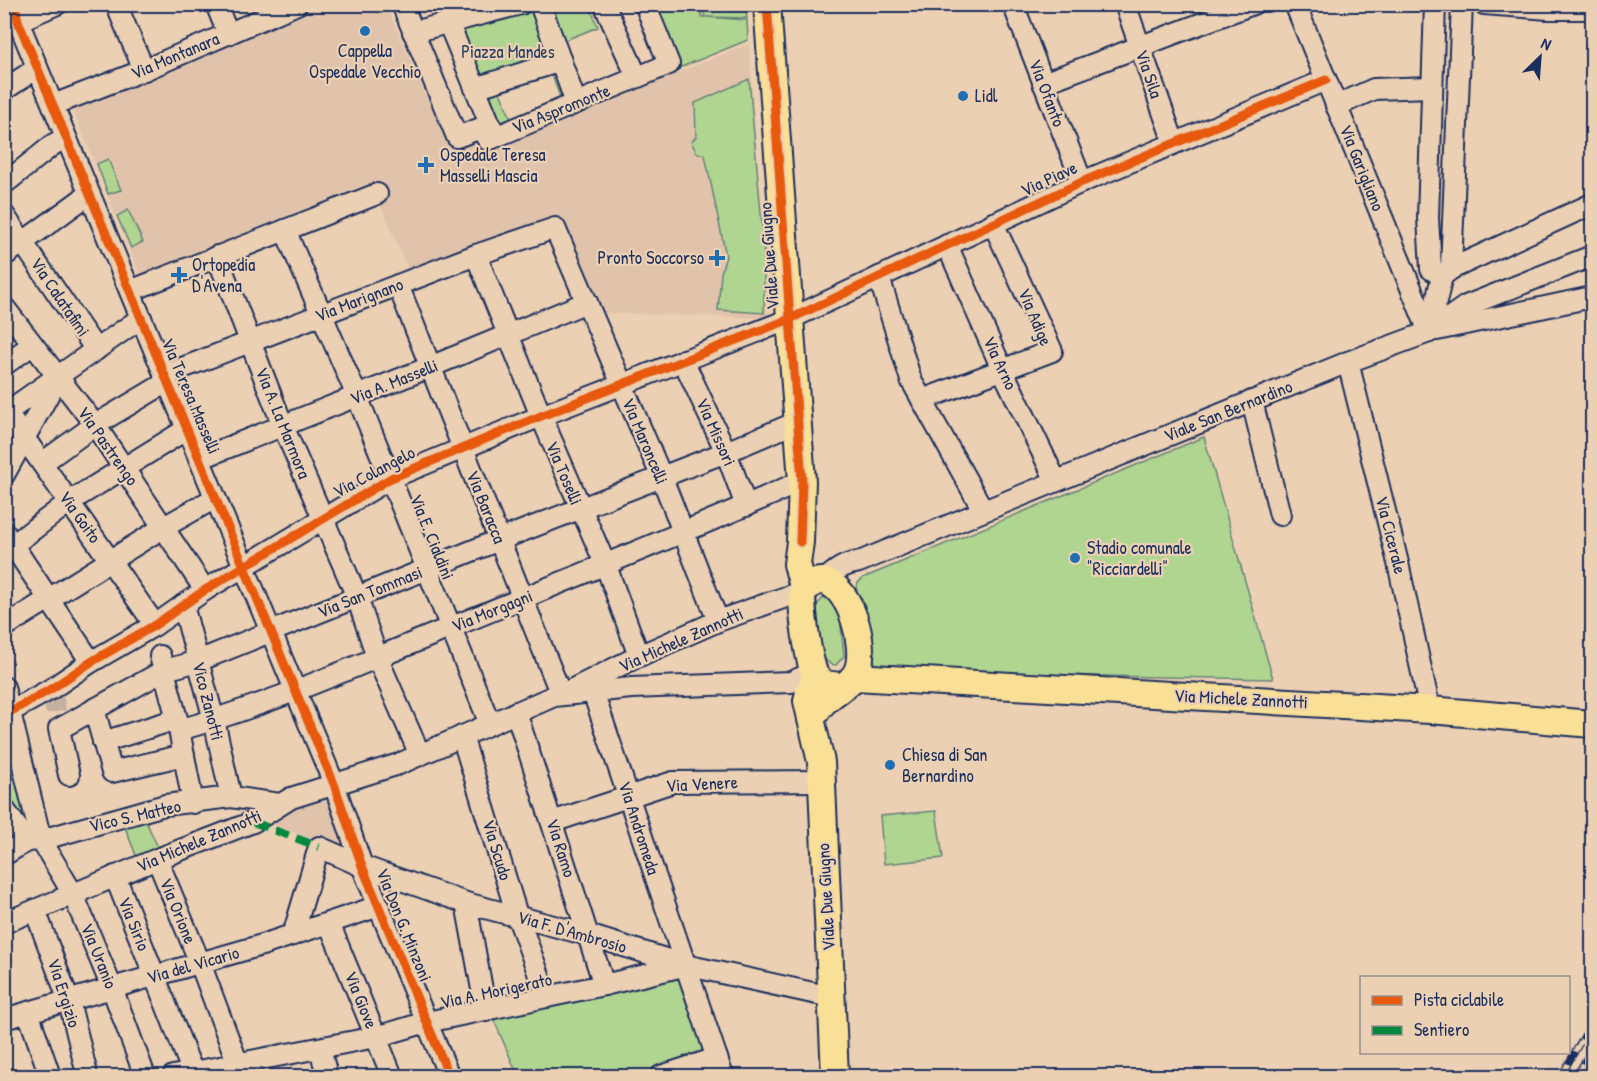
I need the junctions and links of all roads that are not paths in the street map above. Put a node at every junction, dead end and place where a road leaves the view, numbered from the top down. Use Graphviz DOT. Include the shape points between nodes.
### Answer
graph roads {
  1 [pos="57,4"];
  2 [pos="116,4"];
  3 [pos="216,4"];
  4 [pos="402,4"];
  5 [pos="521,4"];
  6 [pos="540,4"];
  7 [pos="603,4"];
  8 [pos="645,4"];
  9 [pos="767,4"];
  10 [pos="1013,4"];
  11 [pos="1125,4"];
  12 [pos="1253,4"];
  13 [pos="1295,4"];
  14 [pos="1435,4"];
  15 [pos="1462,4"];
  16 [pos="1484,4"];
  17 [pos="286,7"];
  18 [pos="1557,7"];
  19 [pos="1593,9"];
  20 [pos="12,13"];
  21 [pos="448,22"];
  22 [pos="412,32"];
  23 [pos="228,34"];
  24 [pos="1140,47"];
  25 [pos="561,61"];
  26 [pos="37,68"];
  27 [pos="144,70"];
  28 [pos="637,78"];
  29 [pos="1326,80"];
  30 [pos="1043,82"];
  31 [pos="1431,87"];
  32 [pos="476,88"];
  33 [pos="4,90"];
  34 [pos="576,103"];
  35 [pos="53,105"];
  36 [pos="1336,106"];
  37 [pos="495,136"];
  38 [pos="66,138"];
  39 [pos="1174,143"];
  40 [pos="1082,182"];
  41 [pos="4,184"];
  42 [pos="90,194"];
  43 [pos="377,194"];
  44 [pos="1593,204"];
  45 [pos="4,215"];
  46 [pos="993,223"];
  47 [pos="555,228"];
  48 [pos="285,230"];
  49 [pos="24,243"];
  50 [pos="947,245"];
  51 [pos="476,255"];
  52 [pos="4,256"];
  53 [pos="217,256"];
  54 [pos="1593,256"];
  55 [pos="1446,273"];
  56 [pos="879,277"];
  57 [pos="398,285"];
  58 [pos="130,291"];
  59 [pos="1593,297"];
  60 [pos="587,302"];
  61 [pos="4,307"];
  62 [pos="321,315"];
  63 [pos="141,318"];
  64 [pos="790,319"];
  65 [pos="1429,332"];
  66 [pos="507,334"];
  67 [pos="251,342"];
  68 [pos="32,345"];
  69 [pos="96,350"];
  70 [pos="683,360"];
  71 [pos="1348,362"];
  72 [pos="4,365"];
  73 [pos="430,367"];
  74 [pos="1002,369"];
  75 [pos="58,376"];
  76 [pos="166,379"];
  77 [pos="621,384"];
  78 [pos="357,396"];
  79 [pos="922,400"];
  80 [pos="1252,401"];
  81 [pos="5,412"];
  82 [pos="540,416"];
  83 [pos="797,422"];
  84 [pos="95,425"];
  85 [pos="283,426"];
  86 [pos="187,429"];
  87 [pos="25,438"];
  88 [pos="462,447"];
  89 [pos="726,452"];
  90 [pos="200,459"];
  91 [pos="42,463"];
  92 [pos="123,467"];
  93 [pos="4,475"];
  94 [pos="391,478"];
  95 [pos="662,478"];
  96 [pos="802,481"];
  97 [pos="1056,481"];
  98 [pos="215,498"];
  99 [pos="69,502"];
  100 [pos="746,506"];
  101 [pos="579,508"];
  102 [pos="983,510"];
  103 [pos="1280,515"];
  104 [pos="323,518"];
  105 [pos="164,527"];
  106 [pos="684,533"];
  107 [pos="9,538"];
  108 [pos="499,540"];
  109 [pos="111,561"];
  110 [pos="606,566"];
  111 [pos="244,567"];
  112 [pos="427,569"];
  113 [pos="818,587"];
  114 [pos="205,590"];
  115 [pos="357,597"];
  116 [pos="48,598"];
  117 [pos="522,598"];
  118 [pos="183,605"];
  119 [pos="718,621"];
  120 [pos="155,625"];
  121 [pos="4,627"];
  122 [pos="451,627"];
  123 [pos="270,631"];
  124 [pos="639,656"];
  125 [pos="377,657"];
  126 [pos="198,661"];
  127 [pos="91,662"];
  128 [pos="162,663"];
  129 [pos="853,672"];
  130 [pos="815,674"];
  131 [pos="4,687"];
  132 [pos="295,691"];
  133 [pos="593,692"];
  134 [pos="561,695"];
  135 [pos="55,706"];
  136 [pos="94,709"];
  137 [pos="1430,710"];
  138 [pos="516,712"];
  139 [pos="7,713"];
  140 [pos="811,719"];
  141 [pos="214,720"];
  142 [pos="178,724"];
  143 [pos="490,724"];
  144 [pos="1593,724"];
  145 [pos="462,736"];
  146 [pos="104,742"];
  147 [pos="184,755"];
  148 [pos="420,755"];
  149 [pos="69,775"];
  150 [pos="821,781"];
  151 [pos="334,784"];
  152 [pos="628,795"];
  153 [pos="231,797"];
  154 [pos="193,803"];
  155 [pos="280,804"];
  156 [pos="4,809"];
  157 [pos="552,822"];
  158 [pos="34,841"];
  159 [pos="4,855"];
  160 [pos="157,858"];
  161 [pos="363,866"];
  162 [pos="115,876"];
  163 [pos="73,894"];
  164 [pos="466,903"];
  165 [pos="379,906"];
  166 [pos="35,910"];
  167 [pos="517,915"];
  168 [pos="4,923"];
  169 [pos="329,923"];
  170 [pos="293,935"];
  171 [pos="588,935"];
  172 [pos="200,963"];
  173 [pos="684,965"];
  174 [pos="154,976"];
  175 [pos="604,985"];
  176 [pos="112,988"];
  177 [pos="547,997"];
  178 [pos="831,997"];
  179 [pos="69,1001"];
  180 [pos="486,1011"];
  181 [pos="28,1012"];
  182 [pos="4,1019"];
  183 [pos="427,1022"];
  184 [pos="376,1037"];
  185 [pos="320,1048"];
  186 [pos="280,1056"];
  187 [pos="238,1064"];
  188 [pos="720,1067"];
  189 [pos="192,1075"];
  190 [pos="50,1077"];
  191 [pos="83,1077"];
  192 [pos="145,1077"];
  193 [pos="172,1077"];
  194 [pos="269,1077"];
  195 [pos="327,1077"];
  196 [pos="392,1077"];
  197 [pos="449,1077"];
  198 [pos="662,1077"];
  199 [pos="835,1077"];
  1 -- 20 [label="street"];
  2 -- 27 [label="street"];
  3 -- 23 [label="street"];
  4 -- 22 [label="street, Via Aspromonte"];
  5 -- 21 [label="street"];
  6 -- 25 [label="street"];
  7 -- 28 [label="street"];
  8 -- 28 [label="street, Via Aspromonte" via="669,64"];
  9 -- 64 [label="main road, Viale Due Giugno"];
  10 -- 30 [label="street, Via Ofanto"];
  11 -- 24 [label="street, Via Sila"];
  12 -- 24 [label="street"];
  13 -- 29 [label="street, Via Garigliano"];
  14 -- 31 [label="street"];
  15 -- 55 [label="street"];
  16 -- 18 [label="street"];
  17 -- 23 [label="street, Via Montanara"];
  18 -- 19 [label="street"];
  20 -- 26 [label="street, Via Teresa Masselli"];
  21 -- 22 [label="street"];
  21 -- 32 [label="street"];
  22 -- 37 [label="street, Via Aspromonte" via="457,137 481,128 488,140"];
  23 -- 27 [label="street, Via Montanara"];
  24 -- 30 [label="street"];
  24 -- 39 [label="street, Via Sila"];
  25 -- 32 [label="street"];
  25 -- 34 [label="street"];
  26 -- 33 [label="street"];
  26 -- 35 [label="street, Via Teresa Masselli"];
  27 -- 35 [label="street, Via Montanara"];
  28 -- 34 [label="street, Via Aspromonte"];
  29 -- 36 [label="street, Via Garigliano"];
  29 -- 39 [label="street, Via Piave"];
  30 -- 40 [label="street, Via Ofanto"];
  31 -- 36 [label="street" via="1374,89"];
  31 -- 55 [label="street" via="1431,269"];
  32 -- 37 [label="street"];
  34 -- 37 [label="street, Via Aspromonte"];
  35 -- 38 [label="street, Via Teresa Masselli"];
  36 -- 65 [label="street, Via Garigliano"];
  38 -- 41 [label="street"];
  38 -- 42 [label="street, Via Teresa Masselli"];
  39 -- 40 [label="street, Via Piave"];
  40 -- 46 [label="street, Via Piave"];
  42 -- 49 [label="street"];
  42 -- 58 [label="street, Via Teresa Masselli"];
  43 -- 48 [label="street"];
  44 -- 55 [label="street"];
  45 -- 49 [label="street, Via Calatafimi"];
  46 -- 50 [label="street, Via Piave"];
  46 -- 74 [label="street, Via Adige" via="1052,351"];
  47 -- 51 [label="street, Via Marignano"];
  47 -- 60 [label="street, Via Maroncelli"];
  48 -- 53 [label="street"];
  48 -- 62 [label="street, Via E. Cialdini"];
  49 -- 52 [label="street"];
  49 -- 69 [label="street, Via Calatafimi"];
  50 -- 56 [label="street, Via Piave"];
  50 -- 74 [label="street, Via Arno"];
  51 -- 57 [label="street, Via Marignano"];
  51 -- 66 [label="street, Via Toselli"];
  53 -- 58 [label="street"];
  53 -- 67 [label="street, Via A. La Marmora"];
  54 -- 65 [label="street, Viale San Bernardino" via="1466,306"];
  55 -- 65 [label="street"];
  56 -- 64 [label="street, Via Piave"];
  56 -- 79 [label="street" via="911,380"];
  57 -- 62 [label="street, Via Marignano"];
  57 -- 73 [label="street, Via Baracca"];
  58 -- 63 [label="street, Via Teresa Masselli"];
  59 -- 65 [label="street"];
  60 -- 66 [label="street, Via A. Masselli"];
  60 -- 77 [label="street, Via Maroncelli"];
  61 -- 68 [label="street, Via Pastrengo"];
  62 -- 67 [label="street, Via Marignano"];
  62 -- 78 [label="street, Via E. Cialdini"];
  63 -- 69 [label="street"];
  63 -- 76 [label="street, Via Teresa Masselli"];
  64 -- 70 [label="street, Via Colangelo"];
  64 -- 83 [label="main road, Viale Due Giugno"];
  65 -- 71 [label="street, Viale San Bernardino"];
  66 -- 73 [label="street, Via A. Masselli"];
  66 -- 82 [label="street, Via Toselli"];
  67 -- 76 [label="street, Via Marignano"];
  67 -- 85 [label="street, Via A. La Marmora"];
  68 -- 72 [label="street"];
  68 -- 75 [label="street, Via Pastrengo"];
  69 -- 75 [label="street"];
  70 -- 77 [label="street, Via Colangelo"];
  70 -- 89 [label="street, Via Missori"];
  71 -- 80 [label="street, Viale San Bernardino"];
  71 -- 137 [label="street, Via Cicerale"];
  73 -- 78 [label="street, Via A. Masselli"];
  73 -- 88 [label="street, Via Baracca"];
  74 -- 79 [label="street, Via Adige"];
  74 -- 97 [label="street, Via Arno"];
  75 -- 81 [label="street"];
  75 -- 84 [label="street, Via Pastrengo"];
  75 -- 87 [label="street"];
  76 -- 84 [label="street, Via Marignano"];
  76 -- 86 [label="street, Via Teresa Masselli"];
  77 -- 82 [label="street, Via Colangelo"];
  77 -- 95 [label="street, Via Maroncelli"];
  78 -- 85 [label="street, Via A. Masselli"];
  78 -- 94 [label="street, Via E. Cialdini"];
  79 -- 102 [label="street"];
  80 -- 97 [label="street, Viale San Bernardino"];
  80 -- 103 [label="street"];
  81 -- 87 [label="street, Via Goito"];
  82 -- 88 [label="street, Via Colangelo"];
  82 -- 101 [label="street, Via Toselli"];
  83 -- 89 [label="street, Via San Tommasi"];
  83 -- 96 [label="main road, Viale Due Giugno"];
  84 -- 91 [label="street, Via Marignano"];
  84 -- 92 [label="street, Via Pastrengo"];
  85 -- 90 [label="street, Via A. Masselli"];
  85 -- 104 [label="street, Via A. La Marmora"];
  86 -- 90 [label="street, Via Teresa Masselli"];
  86 -- 92 [label="street"];
  87 -- 91 [label="street, Via Goito"];
  87 -- 93 [label="street"];
  88 -- 94 [label="street, Via Colangelo"];
  88 -- 108 [label="street, Via Baracca"];
  89 -- 95 [label="street, Via San Tommasi"];
  89 -- 100 [label="street, Via Missori"];
  90 -- 98 [label="street, Via Teresa Masselli"];
  91 -- 99 [label="street, Via Goito"];
  92 -- 99 [label="street"];
  92 -- 105 [label="street, Via Pastrengo"];
  94 -- 104 [label="street, Via Colangelo"];
  94 -- 112 [label="street, Via E. Cialdini"];
  95 -- 101 [label="street, Via San Tommasi"];
  95 -- 106 [label="street, Via Maroncelli"];
  96 -- 100 [label="street, Via Morgagni"];
  96 -- 113 [label="main road, Viale Due Giugno" via="797,564"];
  97 -- 102 [label="street, Viale San Bernardino"];
  98 -- 105 [label="street"];
  98 -- 111 [label="street, Via Teresa Masselli"];
  99 -- 107 [label="street"];
  99 -- 109 [label="street, Via Goito"];
  100 -- 106 [label="street, Via Morgagni"];
  101 -- 108 [label="street, Via San Tommasi"];
  101 -- 110 [label="street, Via Toselli"];
  102 -- 113 [label="street, Viale San Bernardino" via="859,562"];
  104 -- 111 [label="street, Via Colangelo"];
  104 -- 115 [label="street, Via A. La Marmora"];
  105 -- 109 [label="street"];
  105 -- 114 [label="street, Via Pastrengo"];
  106 -- 110 [label="street, Via Morgagni"];
  106 -- 119 [label="street, Via Maroncelli"];
  107 -- 116 [label="street"];
  108 -- 112 [label="street, Via San Tommasi"];
  108 -- 117 [label="street, Via Baracca"];
  109 -- 116 [label="street"];
  109 -- 120 [label="street, Via Goito"];
  110 -- 117 [label="street, Via Morgagni"];
  110 -- 124 [label="street, Via Toselli"];
  111 -- 114 [label="street, Via Colangelo"];
  111 -- 123 [label="street, Via Teresa Masselli"];
  112 -- 115 [label="street, Via San Tommasi"];
  112 -- 122 [label="street, Via E. Cialdini"];
  113 -- 119 [label="street, Via Michele Zannotti"];
  113 -- 129 [label="main road" via="856,620"];
  113 -- 130 [label="main road" via="803,619"];
  114 -- 118 [label="street, Via Colangelo"];
  115 -- 123 [label="street, Via San Tommasi"];
  115 -- 125 [label="street, Via A. La Marmora"];
  116 -- 121 [label="street"];
  116 -- 127 [label="street"];
  117 -- 122 [label="street, Via Morgagni"];
  117 -- 134 [label="street, Via Baracca"];
  118 -- 120 [label="street, Via Colangelo"];
  118 -- 126 [label="street, Vico Zanotti"];
  119 -- 124 [label="street, Via Michele Zannotti"];
  120 -- 127 [label="street, Via Colangelo"];
  122 -- 125 [label="street, Via Morgagni"];
  122 -- 143 [label="street, Via E. Cialdini"];
  123 -- 126 [label="street, Via San Tommasi"];
  123 -- 132 [label="street, Via Teresa Masselli"];
  124 -- 134 [label="street, Via Michele Zannotti"];
  125 -- 132 [label="street, Via Morgagni"];
  125 -- 148 [label="street, Via A. La Marmora"];
  126 -- 128 [label="street, Via San Tommasi"];
  126 -- 141 [label="street, Vico Zanotti"];
  127 -- 135 [label="street, Via Colangelo"];
  128 -- 136 [label="street, Via San Tommasi"];
  128 -- 142 [label="street"];
  129 -- 130 [label="main road, Via Michele Zannotti" via="826,685"];
  129 -- 137 [label="main road, Via Michele Zannotti" via="888,678"];
  129 -- 140 [label="main road"];
  130 -- 133 [label="street, Via Michele Zannotti" via="790,682"];
  130 -- 140 [label="main road, Viale Due Giugno" via="807,701"];
  131 -- 139 [label="street"];
  132 -- 141 [label="street, Via Morgagni"];
  132 -- 151 [label="street, Via Teresa Masselli"];
  133 -- 134 [label="street, Via Michele Zannotti"];
  133 -- 152 [label="street, Via Andromeda"];
  134 -- 138 [label="street, Via Michele Zannotti"];
  135 -- 136 [label="street, Via San Tommasi"];
  135 -- 139 [label="street, Via Colangelo"];
  135 -- 149 [label="street"];
  136 -- 146 [label="street"];
  137 -- 144 [label="main road, Via Michele Zannotti"];
  138 -- 143 [label="street, Via Michele Zannotti"];
  138 -- 157 [label="street, Via Ramo"];
  139 -- 158 [label="street"];
  140 -- 150 [label="main road, Viale Due Giugno" via="821,762"];
  141 -- 142 [label="street, Via Morgagni"];
  141 -- 153 [label="street, Vico Zanotti"];
  142 -- 146 [label="street, Via Morgagni"];
  142 -- 147 [label="street"];
  143 -- 145 [label="street, Via Michele Zannotti"];
  145 -- 148 [label="street, Via Michele Zannotti"];
  145 -- 167 [label="street, Via Scudo"];
  146 -- 147 [label="street" via="112,772"];
  147 -- 154 [label="street"];
  148 -- 151 [label="street, Via Michele Zannotti"];
  150 -- 152 [label="street, Via Venere" via="673,782"];
  150 -- 178 [label="main road, Viale Due Giugno"];
  151 -- 155 [label="street, Via Michele Zannotti"];
  151 -- 161 [label="street, Via Don G. Minzoni"];
  152 -- 157 [label="street, Via Venere"];
  152 -- 173 [label="street, Via Andromeda"];
  153 -- 154 [label="street, Vico S. Matteo"];
  153 -- 155 [label="street, Vico S. Matteo"];
  154 -- 158 [label="street, Vico S. Matteo" via="165,805"];
  155 -- 160 [label="street, Via Michele Zannotti" via="253,822"];
  156 -- 158 [label="street"];
  157 -- 171 [label="street, Via Ramo"];
  158 -- 159 [label="street, Vico S. Matteo"];
  158 -- 163 [label="street, Via Uranio"];
  160 -- 162 [label="street, Via Michele Zannotti"];
  160 -- 172 [label="street, Via Orione"];
  161 -- 164 [label="street, Via F. D'Ambrosio"];
  161 -- 165 [label="street, Via Don G. Minzoni"];
  161 -- 170 [label="street, Via F. D'Ambrosio" via="319,847"];
  162 -- 163 [label="street, Via Michele Zannotti"];
  162 -- 174 [label="street, Via Sirio"];
  163 -- 166 [label="street, Via Michele Zannotti"];
  163 -- 176 [label="street, Via Uranio"];
  164 -- 167 [label="street, Via F. D'Ambrosio"];
  164 -- 180 [label="street"];
  165 -- 169 [label="street, Via del Vicario"];
  165 -- 183 [label="street, Via Don G. Minzoni"];
  166 -- 168 [label="street, Via Michele Zannotti"];
  166 -- 179 [label="street, Via Ergizio"];
  167 -- 171 [label="street, Via F. D'Ambrosio"];
  167 -- 177 [label="street, Via Scudo"];
  169 -- 170 [label="street, Via del Vicario"];
  169 -- 184 [label="street, Via Giove"];
  170 -- 172 [label="street, Via del Vicario"];
  171 -- 173 [label="street, Via F. D'Ambrosio"];
  171 -- 175 [label="street, Via Ramo"];
  172 -- 174 [label="street, Via del Vicario"];
  172 -- 187 [label="street, Via Orione"];
  173 -- 175 [label="street, Via A. Morigerato"];
  173 -- 178 [label="street, Via F. D'Ambrosio"];
  173 -- 188 [label="street, Via Andromeda"];
  174 -- 176 [label="street, Via del Vicario"];
  174 -- 189 [label="street, Via Sirio"];
  175 -- 177 [label="street, Via A. Morigerato"];
  176 -- 179 [label="street, Via del Vicario"];
  176 -- 192 [label="street, Via Uranio"];
  177 -- 180 [label="street, Via A. Morigerato"];
  178 -- 199 [label="main road, Viale Due Giugno"];
  179 -- 181 [label="street, Via del Vicario"];
  179 -- 191 [label="street, Via Ergizio" via="86,1070"];
  180 -- 183 [label="street, Via A. Morigerato"];
  181 -- 182 [label="street, Via del Vicario"];
  181 -- 190 [label="street"];
  183 -- 184 [label="street, Via A. Morigerato"];
  183 -- 197 [label="street, Via Don G. Minzoni"];
  184 -- 185 [label="street, Via A. Morigerato"];
  184 -- 196 [label="street, Via Giove"];
  185 -- 186 [label="street, Via A. Morigerato"];
  185 -- 195 [label="street"];
  186 -- 187 [label="street, Via A. Morigerato"];
  186 -- 194 [label="street"];
  187 -- 189 [label="street, Via A. Morigerato"];
  188 -- 198 [label="street"];
  189 -- 193 [label="street, Via A. Morigerato"];
}
